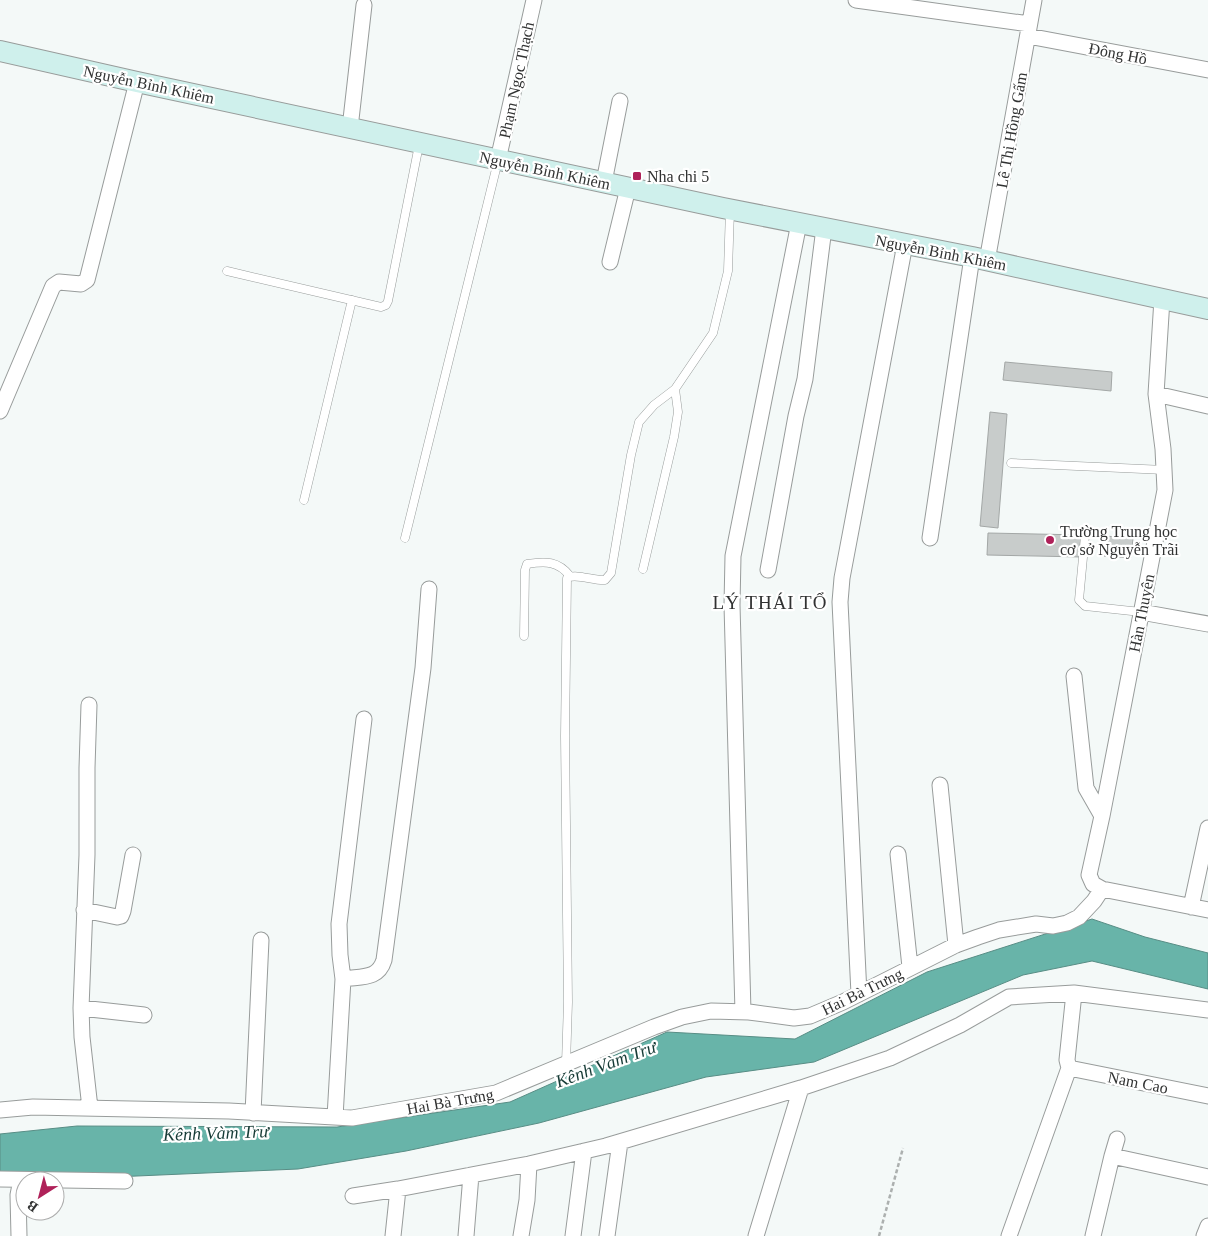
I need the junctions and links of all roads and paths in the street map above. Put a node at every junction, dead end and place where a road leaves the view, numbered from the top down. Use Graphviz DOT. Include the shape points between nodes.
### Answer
graph roads {
  1 [pos="534,0"];
  2 [pos="856,0"];
  3 [pos="1034,0"];
  4 [pos="364,5"];
  5 [pos="1028,30"];
  6 [pos="0,51"];
  7 [pos="1208,70"];
  8 [pos="137,82"];
  9 [pos="620,100"];
  10 [pos="350,128"];
  11 [pos="419,143"];
  12 [pos="498,160"];
  13 [pos="604,182"];
  14 [pos="628,188"];
  15 [pos="730,209"];
  16 [pos="799,223"];
  17 [pos="824,228"];
  18 [pos="905,244"];
  19 [pos="979,259"];
  20 [pos="610,262"];
  21 [pos="226,271"];
  22 [pos="1162,299"];
  23 [pos="352,300"];
  24 [pos="1208,308"];
  25 [pos="675,389"];
  26 [pos="1156,394"];
  27 [pos="1208,406"];
  28 [pos="0,411"];
  29 [pos="1011,463"];
  30 [pos="1165,470"];
  31 [pos="304,500"];
  32 [pos="1086,536"];
  33 [pos="405,538"];
  34 [pos="930,538"];
  35 [pos="643,569"];
  36 [pos="768,570"];
  37 [pos="570,576"];
  38 [pos="428,589"];
  39 [pos="1140,612"];
  40 [pos="1208,624"];
  41 [pos="524,636"];
  42 [pos="1074,676"];
  43 [pos="89,705"];
  44 [pos="364,719"];
  45 [pos="940,785"];
  46 [pos="1102,816"];
  47 [pos="1208,828"];
  48 [pos="898,854"];
  49 [pos="133,855"];
  50 [pos="1102,889"];
  51 [pos="1191,906"];
  52 [pos="84,910"];
  53 [pos="1208,910"];
  54 [pos="261,940"];
  55 [pos="956,945"];
  56 [pos="910,967"];
  57 [pos="343,979"];
  58 [pos="1074,993"];
  59 [pos="859,994"];
  60 [pos="81,1008"];
  61 [pos="1208,1010"];
  62 [pos="743,1012"];
  63 [pos="144,1015"];
  64 [pos="566,1064"];
  65 [pos="1069,1068"];
  66 [pos="801,1088"];
  67 [pos="1208,1096"];
  68 [pos="90,1108"];
  69 [pos="0,1110"];
  70 [pos="253,1113"];
  71 [pos="335,1117"];
  72 [pos="1117,1139"];
  73 [pos="620,1142"];
  74 [pos="903,1148"];
  75 [pos="584,1151"];
  76 [pos="1112,1156"];
  77 [pos="529,1164"];
  78 [pos="471,1175"];
  79 [pos="1208,1177"];
  80 [pos="0,1178"];
  81 [pos="15,1179"];
  82 [pos="65,1180"];
  83 [pos="125,1181"];
  84 [pos="398,1189"];
  85 [pos="353,1196"];
  86 [pos="19,1221"];
  87 [pos="1208,1226"];
  88 [pos="19,1236"];
  89 [pos="393,1236"];
  90 [pos="466,1236"];
  91 [pos="521,1236"];
  92 [pos="573,1236"];
  93 [pos="607,1236"];
  94 [pos="756,1236"];
  95 [pos="879,1236"];
  96 [pos="1009,1236"];
  97 [pos="1093,1236"];
  98 [pos="1204,1236"];
  1 -- 12 [label="street, Phạm Ngọc Thạch"];
  2 -- 5 [label="street, Đông Hồ"];
  3 -- 5 [label="street, Lê Thị Hồng Gấm"];
  4 -- 10 [label="street"];
  5 -- 7 [label="street, Đông Hồ"];
  5 -- 19 [label="street, Lê Thị Hồng Gấm"];
  6 -- 8 [label="main road, Nguyễn Bỉnh Khiêm"];
  8 -- 10 [label="main road, Nguyễn Bỉnh Khiêm"];
  8 -- 28 [label="street" via="87,280 81,284 59,282 53,286"];
  9 -- 13 [label="street"];
  10 -- 11 [label="main road, Nguyễn Bỉnh Khiêm"];
  11 -- 12 [label="main road, Nguyễn Bỉnh Khiêm"];
  11 -- 23 [label="lane" via="388,301 381,307"];
  12 -- 13 [label="main road, Nguyễn Bỉnh Khiêm"];
  12 -- 33 [label="lane"];
  13 -- 14 [label="main road, Nguyễn Bỉnh Khiêm"];
  14 -- 15 [label="main road, Nguyễn Bỉnh Khiêm"];
  14 -- 20 [label="street"];
  15 -- 16 [label="main road, Nguyễn Bỉnh Khiêm"];
  15 -- 25 [label="lane" via="728,272 714,333"];
  16 -- 17 [label="main road, Nguyễn Bỉnh Khiêm"];
  16 -- 62 [label="street" via="733,556"];
  17 -- 18 [label="main road, Nguyễn Bỉnh Khiêm"];
  17 -- 36 [label="street" via="805,379"];
  18 -- 19 [label="main road, Nguyễn Bỉnh Khiêm"];
  18 -- 59 [label="street" via="841,586 840,623"];
  19 -- 22 [label="main road, Nguyễn Bỉnh Khiêm"];
  19 -- 34 [label="street, Lê Thị Hồng Gấm"];
  21 -- 23 [label="lane"];
  22 -- 24 [label="main road, Nguyễn Bỉnh Khiêm"];
  22 -- 26 [label="street, Hàn Thuyên"];
  23 -- 31 [label="lane"];
  25 -- 35 [label="lane" via="678,412 674,437"];
  25 -- 37 [label="lane" via="639,422 611,573 605,580"];
  26 -- 27 [label="street"];
  26 -- 30 [label="street, Hàn Thuyên"];
  29 -- 30 [label="lane"];
  30 -- 39 [label="street, Hàn Thuyên" via="1165,490"];
  32 -- 39 [label="lane" via="1079,600 1085,606"];
  37 -- 41 [label="lane" via="562,567 551,563 527,564"];
  37 -- 64 [label="lane" via="567,578 565,736"];
  38 -- 57 [label="street" via="422,668 384,960 381,970 374,975"];
  39 -- 40 [label="street"];
  39 -- 46 [label="street, Hàn Thuyên"];
  42 -- 46 [label="street" via="1086,788"];
  43 -- 52 [label="street"];
  44 -- 57 [label="street" via="339,924"];
  45 -- 55 [label="street"];
  46 -- 50 [label="street, Hàn Thuyên" via="1089,876 1093,884"];
  47 -- 51 [label="street"];
  48 -- 56 [label="street"];
  49 -- 52 [label="street" via="121,916"];
  50 -- 51 [label="street"];
  50 -- 55 [label="street, Hai Bà Trưng" via="1094,901 1067,923 999,930"];
  51 -- 53 [label="street"];
  52 -- 60 [label="street"];
  54 -- 70 [label="street"];
  55 -- 56 [label="street, Hai Bà Trưng"];
  56 -- 59 [label="street, Hai Bà Trưng"];
  57 -- 71 [label="street"];
  58 -- 61 [label="street"];
  58 -- 65 [label="street" via="1067,1060"];
  58 -- 66 [label="street" via="1009,998 890,1058"];
  59 -- 62 [label="street, Hai Bà Trưng" via="810,1016 794,1018"];
  60 -- 63 [label="street"];
  60 -- 68 [label="street"];
  62 -- 64 [label="street, Hai Bà Trưng" via="711,1011 682,1018"];
  64 -- 71 [label="street, Hai Bà Trưng" via="496,1093 352,1118"];
  65 -- 67 [label="street, Nam Cao"];
  65 -- 96 [label="street"];
  66 -- 73 [label="street"];
  66 -- 94 [label="street"];
  68 -- 69 [label="street, Hai Bà Trưng"];
  68 -- 70 [label="street, Hai Bà Trưng"];
  70 -- 71 [label="street, Hai Bà Trưng"];
  72 -- 76 [label="street"];
  73 -- 75 [label="street"];
  73 -- 93 [label="street"];
  74 -- 95 [label="path"];
  75 -- 77 [label="street"];
  75 -- 92 [label="street"];
  76 -- 79 [label="street"];
  76 -- 97 [label="street"];
  77 -- 78 [label="street"];
  77 -- 91 [label="street"];
  78 -- 84 [label="street"];
  78 -- 90 [label="street"];
  80 -- 81 [label="street"];
  82 -- 83 [label="street"];
  84 -- 85 [label="street"];
  84 -- 89 [label="street"];
  86 -- 88 [label="street"];
  87 -- 98 [label="street"];
}
